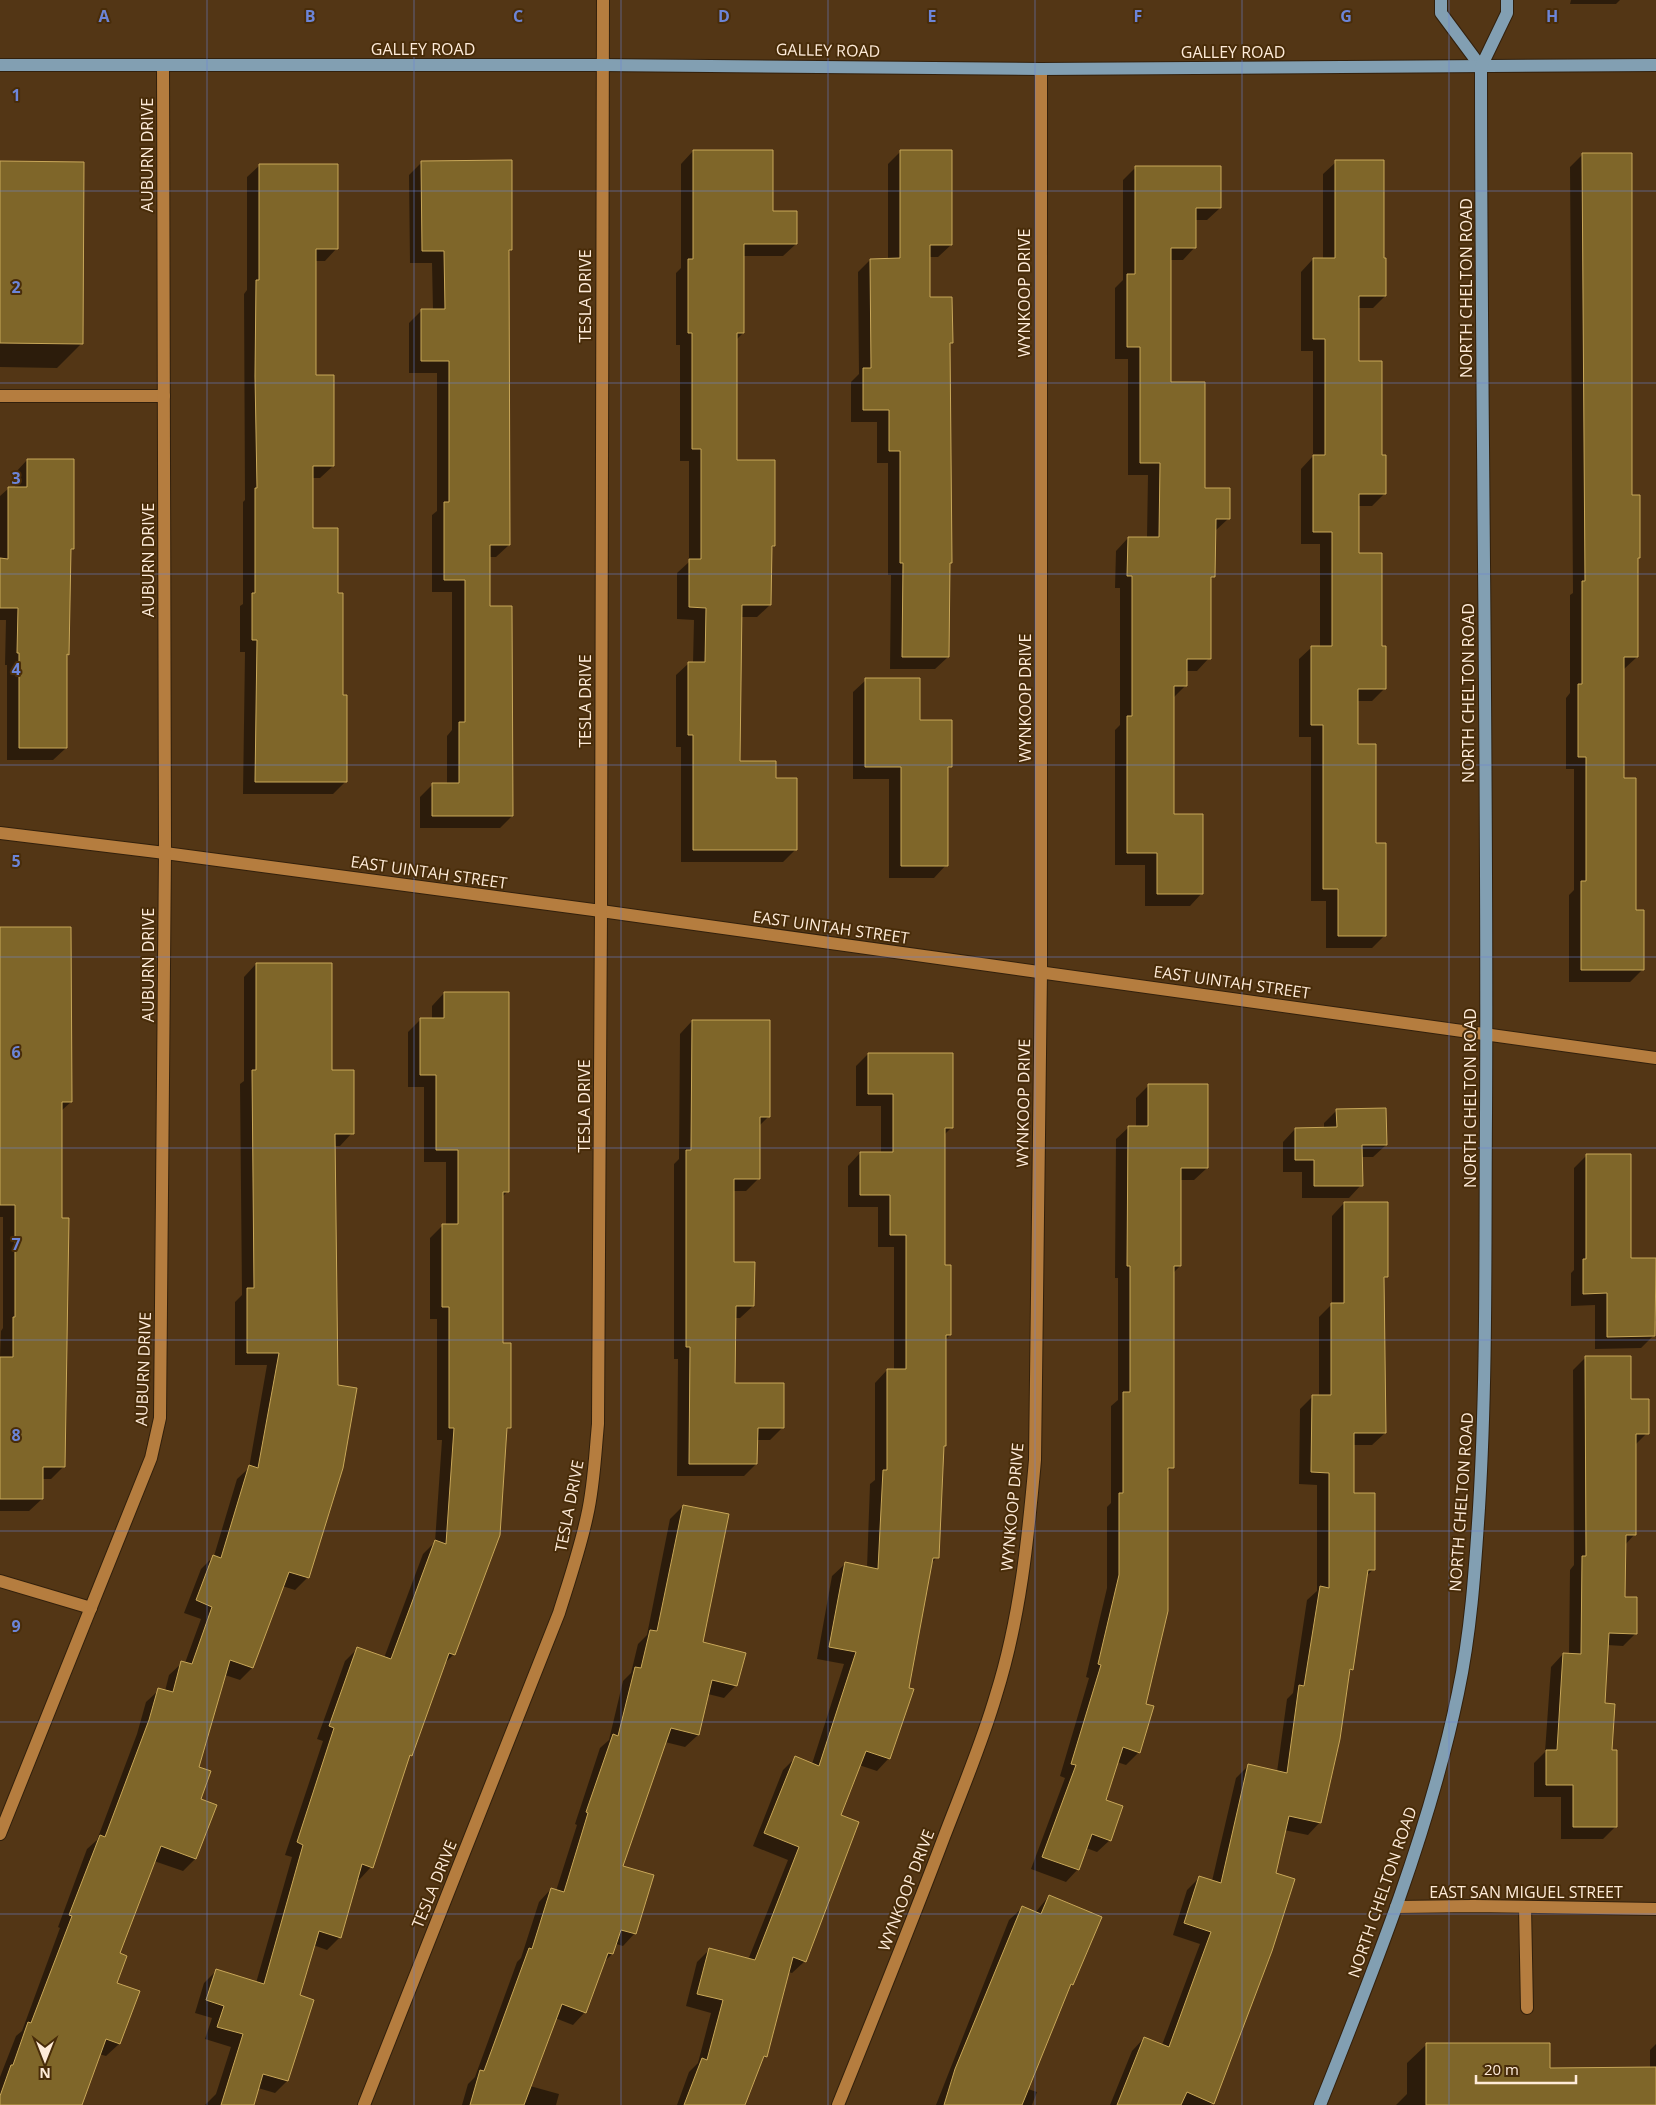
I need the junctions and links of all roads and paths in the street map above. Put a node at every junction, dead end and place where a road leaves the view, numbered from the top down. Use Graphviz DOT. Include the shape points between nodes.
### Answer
graph roads {
  1 [pos="603,0"];
  2 [pos="1441,0"];
  3 [pos="1507,0"];
  4 [pos="0,65"];
  5 [pos="163,65"];
  6 [pos="601,65"];
  7 [pos="1656,65"];
  8 [pos="1481,67"];
  9 [pos="1040,69"];
  10 [pos="0,396"];
  11 [pos="164,396"];
  12 [pos="0,833"];
  13 [pos="165,853"];
  14 [pos="601,911"];
  15 [pos="1041,973"];
  16 [pos="1486,1033"];
  17 [pos="1656,1058"];
  18 [pos="0,1581"];
  19 [pos="90,1608"];
  20 [pos="0,1834"];
  21 [pos="1396,1908"];
  22 [pos="1526,1908"];
  23 [pos="1656,1909"];
  24 [pos="1527,2008"];
  25 [pos="364,2105"];
  26 [pos="838,2105"];
  27 [pos="1320,2105"];
  1 -- 6 [label="street, TESLA DRIVE"];
  2 -- 8 [label="main road" via="1441,13"];
  3 -- 8 [label="main road, NORTH CHELTON ROAD" via="1507,13"];
  4 -- 5 [label="main road, GALLEY ROAD"];
  5 -- 6 [label="main road, GALLEY ROAD"];
  5 -- 11 [label="street, AUBURN DRIVE"];
  6 -- 9 [label="main road, GALLEY ROAD"];
  6 -- 14 [label="street, TESLA DRIVE"];
  7 -- 8 [label="main road, GALLEY ROAD"];
  8 -- 9 [label="main road, GALLEY ROAD"];
  8 -- 16 [label="main road, NORTH CHELTON ROAD"];
  9 -- 15 [label="street, WYNKOOP DRIVE"];
  10 -- 11 [label="street"];
  11 -- 13 [label="street, AUBURN DRIVE"];
  12 -- 13 [label="street, EAST UINTAH STREET"];
  13 -- 14 [label="street, EAST UINTAH STREET"];
  13 -- 19 [label="street, AUBURN DRIVE" via="160,1418 152,1458"];
  14 -- 15 [label="street, EAST UINTAH STREET"];
  14 -- 25 [label="street, TESLA DRIVE" via="598,1424 587,1515 559,1613"];
  15 -- 16 [label="street, EAST UINTAH STREET"];
  15 -- 26 [label="street, WYNKOOP DRIVE" via="1034,1460 1023,1575 996,1695 921,1898"];
  16 -- 17 [label="street, EAST UINTAH STREET"];
  16 -- 21 [label="main road, NORTH CHELTON ROAD" via="1485,1364 1474,1576 1458,1692 1442,1760"];
  18 -- 19 [label="street"];
  19 -- 20 [label="street, AUBURN DRIVE"];
  21 -- 22 [label="street, EAST SAN MIGUEL STREET"];
  21 -- 27 [label="main road, NORTH CHELTON ROAD"];
  22 -- 23 [label="street, EAST SAN MIGUEL STREET"];
  22 -- 24 [label="street"];
}
